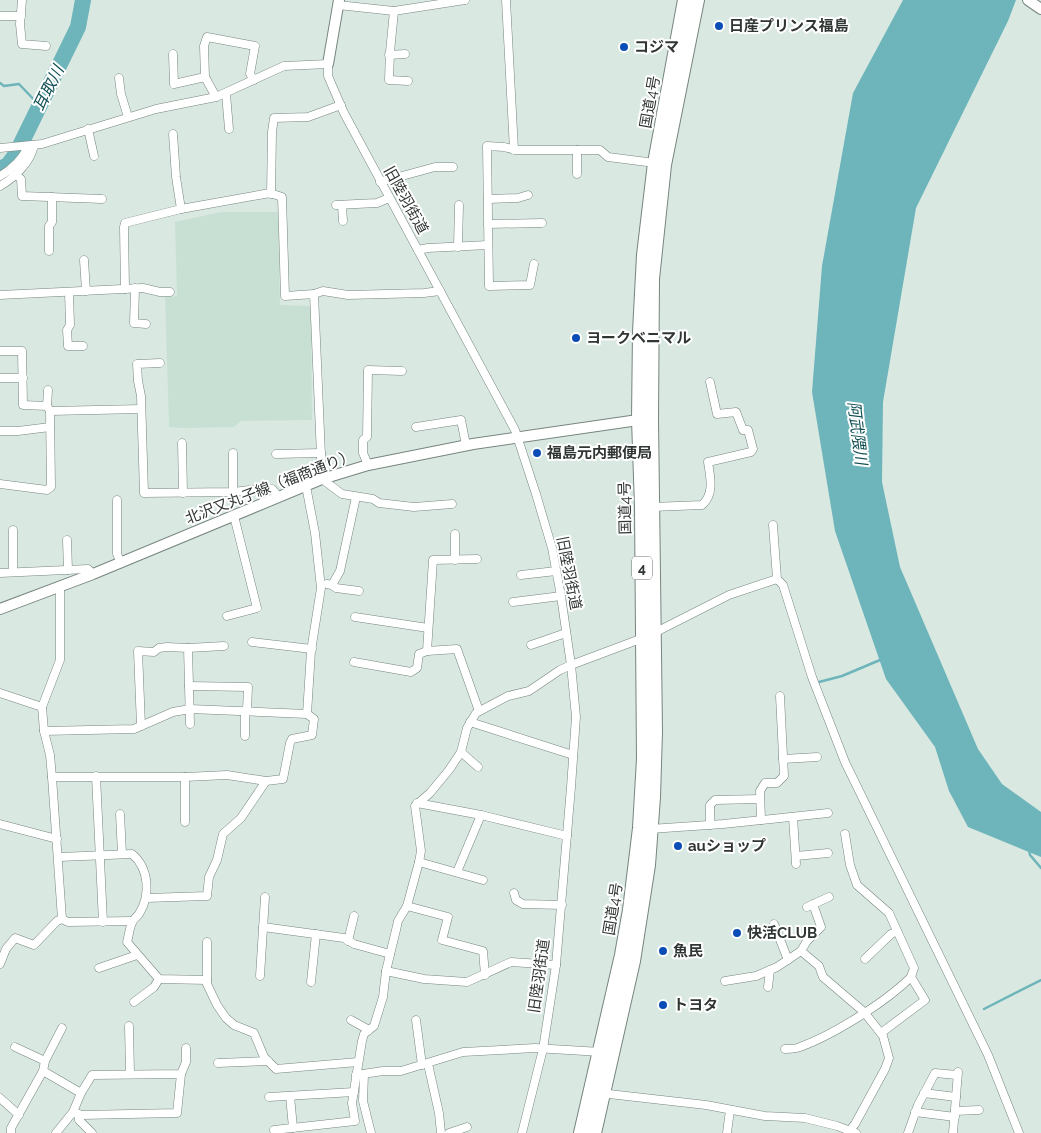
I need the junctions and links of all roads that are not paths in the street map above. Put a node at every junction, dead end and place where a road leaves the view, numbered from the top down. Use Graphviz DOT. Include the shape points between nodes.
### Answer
graph roads {
  1 [pos="22,0"];
  2 [pos="465,0"];
  3 [pos="506,0"];
  4 [pos="685,0"];
  5 [pos="697,0"];
  6 [pos="1028,0"];
  7 [pos="338,3"];
  8 [pos="1041,9"];
  9 [pos="394,11"];
  10 [pos="0,16"];
  11 [pos="21,16"];
  12 [pos="46,46"];
  13 [pos="173,54"];
  14 [pos="405,54"];
  15 [pos="390,55"];
  16 [pos="328,64"];
  17 [pos="205,77"];
  18 [pos="119,78"];
  19 [pos="254,80"];
  20 [pos="408,81"];
  21 [pos="226,94"];
  22 [pos="216,97"];
  23 [pos="341,106"];
  24 [pos="128,117"];
  25 [pos="88,129"];
  26 [pos="229,129"];
  27 [pos="173,134"];
  28 [pos="29,146"];
  29 [pos="1,147"];
  30 [pos="514,150"];
  31 [pos="577,150"];
  32 [pos="94,156"];
  33 [pos="655,163"];
  34 [pos="453,167"];
  35 [pos="577,174"];
  36 [pos="16,175"];
  37 [pos="0,176"];
  38 [pos="380,182"];
  39 [pos="0,186"];
  40 [pos="271,194"];
  41 [pos="528,195"];
  42 [pos="52,197"];
  43 [pos="390,198"];
  44 [pos="102,199"];
  45 [pos="488,199"];
  46 [pos="459,205"];
  47 [pos="181,209"];
  48 [pos="343,221"];
  49 [pos="542,223"];
  50 [pos="488,224"];
  51 [pos="488,245"];
  52 [pos="458,246"];
  53 [pos="418,250"];
  54 [pos="49,251"];
  55 [pos="84,260"];
  56 [pos="534,264"];
  57 [pos="135,288"];
  58 [pos="125,289"];
  59 [pos="86,291"];
  60 [pos="440,291"];
  61 [pos="69,292"];
  62 [pos="170,292"];
  63 [pos="314,294"];
  64 [pos="0,295"];
  65 [pos="146,324"];
  66 [pos="83,346"];
  67 [pos="0,351"];
  68 [pos="160,363"];
  69 [pos="402,370"];
  70 [pos="0,378"];
  71 [pos="23,378"];
  72 [pos="710,382"];
  73 [pos="48,390"];
  74 [pos="49,408"];
  75 [pos="141,409"];
  76 [pos="645,419"];
  77 [pos="50,427"];
  78 [pos="416,427"];
  79 [pos="0,431"];
  80 [pos="516,438"];
  81 [pos="182,444"];
  82 [pos="466,445"];
  83 [pos="233,453"];
  84 [pos="321,453"];
  85 [pos="276,454"];
  86 [pos="368,465"];
  87 [pos="322,480"];
  88 [pos="0,484"];
  89 [pos="306,486"];
  90 [pos="232,492"];
  91 [pos="183,493"];
  92 [pos="356,497"];
  93 [pos="279,498"];
  94 [pos="117,500"];
  95 [pos="452,504"];
  96 [pos="652,507"];
  97 [pos="234,516"];
  98 [pos="773,525"];
  99 [pos="13,530"];
  100 [pos="455,534"];
  101 [pos="67,540"];
  102 [pos="455,560"];
  103 [pos="477,560"];
  104 [pos="121,563"];
  105 [pos="68,570"];
  106 [pos="556,571"];
  107 [pos="12,572"];
  108 [pos="0,573"];
  109 [pos="93,574"];
  110 [pos="521,575"];
  111 [pos="777,579"];
  112 [pos="321,584"];
  113 [pos="332,585"];
  114 [pos="60,588"];
  115 [pos="359,591"];
  116 [pos="561,596"];
  117 [pos="513,602"];
  118 [pos="0,609"];
  119 [pos="228,616"];
  120 [pos="355,617"];
  121 [pos="428,628"];
  122 [pos="566,633"];
  123 [pos="648,635"];
  124 [pos="252,642"];
  125 [pos="531,644"];
  126 [pos="224,646"];
  127 [pos="188,648"];
  128 [pos="312,649"];
  129 [pos="427,651"];
  130 [pos="354,662"];
  131 [pos="571,665"];
  132 [pos="189,686"];
  133 [pos="0,693"];
  134 [pos="780,696"];
  135 [pos="42,707"];
  136 [pos="190,709"];
  137 [pos="246,710"];
  138 [pos="479,711"];
  139 [pos="307,714"];
  140 [pos="470,722"];
  141 [pos="190,724"];
  142 [pos="141,726"];
  143 [pos="44,731"];
  144 [pos="245,736"];
  145 [pos="461,752"];
  146 [pos="573,755"];
  147 [pos="817,757"];
  148 [pos="783,759"];
  149 [pos="478,767"];
  150 [pos="96,776"];
  151 [pos="52,777"];
  152 [pos="185,777"];
  153 [pos="266,781"];
  154 [pos="760,799"];
  155 [pos="418,803"];
  156 [pos="828,813"];
  157 [pos="120,814"];
  158 [pos="481,815"];
  159 [pos="793,817"];
  160 [pos="761,820"];
  161 [pos="185,822"];
  162 [pos="0,824"];
  163 [pos="710,825"];
  164 [pos="650,830"];
  165 [pos="845,834"];
  166 [pos="567,836"];
  167 [pos="57,839"];
  168 [pos="828,853"];
  169 [pos="100,854"];
  170 [pos="122,854"];
  171 [pos="58,857"];
  172 [pos="419,862"];
  173 [pos="457,872"];
  174 [pos="483,880"];
  175 [pos="514,893"];
  176 [pos="265,897"];
  177 [pos="829,897"];
  178 [pos="146,898"];
  179 [pos="562,905"];
  180 [pos="406,906"];
  181 [pos="354,916"];
  182 [pos="62,919"];
  183 [pos="132,921"];
  184 [pos="103,922"];
  185 [pos="774,924"];
  186 [pos="263,927"];
  187 [pos="897,931"];
  188 [pos="316,934"];
  189 [pos="348,941"];
  190 [pos="207,942"];
  191 [pos="801,952"];
  192 [pos="390,954"];
  193 [pos="137,955"];
  194 [pos="865,959"];
  195 [pos="788,960"];
  196 [pos="0,964"];
  197 [pos="556,965"];
  198 [pos="99,968"];
  199 [pos="770,970"];
  200 [pos="386,971"];
  201 [pos="485,975"];
  202 [pos="260,976"];
  203 [pos="911,977"];
  204 [pos="159,979"];
  205 [pos="207,980"];
  206 [pos="725,981"];
  207 [pos="311,982"];
  208 [pos="768,987"];
  209 [pos="134,1002"];
  210 [pos="864,1012"];
  211 [pos="351,1020"];
  212 [pos="416,1020"];
  213 [pos="129,1026"];
  214 [pos="62,1028"];
  215 [pos="369,1030"];
  216 [pos="881,1033"];
  217 [pos="15,1047"];
  218 [pos="186,1048"];
  219 [pos="542,1049"];
  220 [pos="785,1049"];
  221 [pos="601,1052"];
  222 [pos="45,1061"];
  223 [pos="218,1062"];
  224 [pos="268,1062"];
  225 [pos="358,1062"];
  226 [pos="425,1065"];
  227 [pos="43,1071"];
  228 [pos="130,1074"];
  229 [pos="181,1074"];
  230 [pos="360,1075"];
  231 [pos="354,1092"];
  232 [pos="598,1092"];
  233 [pos="82,1093"];
  234 [pos="924,1093"];
  235 [pos="290,1096"];
  236 [pos="269,1097"];
  237 [pos="956,1097"];
  238 [pos="0,1098"];
  239 [pos="730,1110"];
  240 [pos="979,1110"];
  241 [pos="915,1112"];
  242 [pos="76,1113"];
  243 [pos="955,1114"];
  244 [pos="19,1115"];
  245 [pos="467,1127"];
  246 [pos="293,1128"];
  247 [pos="835,1129"];
  248 [pos="274,1130"];
  249 [pos="853,1131"];
  250 [pos="908,1132"];
  251 [pos="11,1133"];
  252 [pos="56,1133"];
  253 [pos="92,1133"];
  254 [pos="371,1133"];
  255 [pos="441,1133"];
  256 [pos="450,1133"];
  257 [pos="522,1133"];
  258 [pos="582,1133"];
  259 [pos="594,1133"];
  260 [pos="726,1133"];
  261 [pos="917,1133"];
  262 [pos="953,1133"];
  263 [pos="1019,1133"];
  1 -- 11 [label="street"];
  2 -- 9 [label="street"];
  3 -- 30 [label="street"];
  4 -- 33 [label="highway, 国道4号 / 4"];
  5 -- 76 [label="highway, 国道4号 / 4" via="664,165 652,279"];
  6 -- 8 [label="street"];
  7 -- 9 [label="street"];
  7 -- 16 [label="street"];
  9 -- 15 [label="street"];
  10 -- 11 [label="street"];
  11 -- 12 [label="street" via="22,44"];
  13 -- 17 [label="street" via="174,84"];
  14 -- 15 [label="street"];
  15 -- 20 [label="street" via="389,80"];
  16 -- 19 [label="street" via="284,66"];
  16 -- 23 [label="street, 旧陸羽街道" via="328,76"];
  17 -- 19 [label="street" via="206,38 254,46 250,74"];
  17 -- 22 [label="street"];
  18 -- 24 [label="street"];
  19 -- 21 [label="street"];
  21 -- 22 [label="street"];
  21 -- 26 [label="street"];
  22 -- 24 [label="street"];
  23 -- 38 [label="street, 旧陸羽街道"];
  23 -- 40 [label="street" via="308,117 274,118"];
  24 -- 25 [label="street"];
  25 -- 28 [label="street"];
  25 -- 32 [label="street"];
  27 -- 47 [label="street"];
  28 -- 29 [label="street"];
  28 -- 36 [label="street" via="33,152"];
  28 -- 37 [label="street" via="10,170"];
  30 -- 31 [label="street"];
  30 -- 45 [label="street" via="487,146"];
  31 -- 33 [label="street" via="600,150 608,157"];
  31 -- 35 [label="street"];
  33 -- 76 [label="highway, 国道4号 / 4" via="644,255 640,332"];
  34 -- 38 [label="street" via="435,168"];
  36 -- 39 [label="street"];
  36 -- 42 [label="street" via="21,180 22,196"];
  38 -- 43 [label="street, 旧陸羽街道"];
  40 -- 47 [label="street"];
  40 -- 63 [label="street" via="282,197 285,296"];
  41 -- 45 [label="street"];
  42 -- 44 [label="street"];
  42 -- 54 [label="street"];
  43 -- 48 [label="street" via="377,203 339,205"];
  43 -- 53 [label="street, 旧陸羽街道"];
  45 -- 50 [label="street"];
  46 -- 52 [label="street"];
  47 -- 58 [label="street" via="125,223"];
  49 -- 50 [label="street"];
  50 -- 51 [label="street"];
  51 -- 52 [label="street"];
  51 -- 56 [label="street" via="489,286 530,285"];
  52 -- 53 [label="street"];
  53 -- 60 [label="street, 旧陸羽街道"];
  55 -- 59 [label="street"];
  57 -- 58 [label="street"];
  57 -- 62 [label="street"];
  57 -- 65 [label="street" via="134,323"];
  58 -- 59 [label="street"];
  59 -- 61 [label="street"];
  60 -- 63 [label="street" via="348,295 323,290"];
  60 -- 80 [label="street, 旧陸羽街道"];
  61 -- 64 [label="street"];
  61 -- 66 [label="street" via="68,346"];
  63 -- 84 [label="street"];
  67 -- 71 [label="street" via="22,351"];
  68 -- 75 [label="street" via="137,364"];
  69 -- 86 [label="street" via="368,370 367,437 363,440 363,453"];
  70 -- 71 [label="street"];
  71 -- 74 [label="street" via="23,405"];
  72 -- 96 [label="street" via="717,414 736,412 743,430 748,430 753,449 708,462 710,489 708,500 702,504"];
  73 -- 74 [label="street"];
  74 -- 75 [label="street"];
  74 -- 77 [label="street"];
  75 -- 91 [label="street" via="144,493"];
  76 -- 80 [label="street, 北沢又丸子線（福商通り）"];
  76 -- 96 [label="highway, 国道4号 / 4"];
  76 -- 123 [label="highway, 国道4号 / 4" via="642,507"];
  77 -- 79 [label="street"];
  77 -- 88 [label="street" via="51,487 47,490"];
  78 -- 82 [label="street" via="461,420"];
  80 -- 82 [label="street, 北沢又丸子線（福商通り）"];
  80 -- 106 [label="street, 旧陸羽街道" via="536,494"];
  81 -- 91 [label="street"];
  82 -- 86 [label="street, 北沢又丸子線（福商通り）"];
  83 -- 90 [label="street"];
  84 -- 85 [label="street"];
  84 -- 87 [label="street"];
  86 -- 87 [label="street, 北沢又丸子線（福商通り）"];
  87 -- 89 [label="street, 北沢又丸子線（福商通り）"];
  87 -- 92 [label="street" via="342,494"];
  89 -- 93 [label="street, 北沢又丸子線（福商通り）"];
  89 -- 112 [label="street"];
  90 -- 91 [label="street"];
  90 -- 93 [label="street" via="268,488"];
  92 -- 95 [label="street" via="390,506"];
  92 -- 113 [label="street" via="340,571"];
  93 -- 97 [label="street, 北沢又丸子線（福商通り）"];
  94 -- 104 [label="street" via="117,554"];
  96 -- 123 [label="highway, 国道4号 / 4"];
  97 -- 104 [label="street, 北沢又丸子線（福商通り）"];
  97 -- 119 [label="street" via="257,608"];
  98 -- 111 [label="street"];
  99 -- 107 [label="street"];
  100 -- 102 [label="street"];
  101 -- 105 [label="street"];
  102 -- 103 [label="street"];
  102 -- 121 [label="street" via="433,560"];
  104 -- 109 [label="street, 北沢又丸子線（福商通り）"];
  105 -- 107 [label="street"];
  105 -- 109 [label="street" via="88,569"];
  106 -- 110 [label="street"];
  106 -- 116 [label="street, 旧陸羽街道"];
  107 -- 108 [label="street"];
  109 -- 114 [label="street, 北沢又丸子線（福商通り）"];
  111 -- 123 [label="street" via="729,595"];
  111 -- 263 [label="street" via="783,585 812,677 845,762 988,1055"];
  112 -- 113 [label="street"];
  112 -- 128 [label="street"];
  113 -- 115 [label="street"];
  114 -- 118 [label="street, 北沢又丸子線（福商通り）"];
  114 -- 135 [label="street" via="60,660"];
  116 -- 117 [label="street"];
  116 -- 122 [label="street, 旧陸羽街道"];
  120 -- 121 [label="street"];
  121 -- 129 [label="street"];
  122 -- 125 [label="street"];
  122 -- 131 [label="street, 旧陸羽街道"];
  123 -- 131 [label="street"];
  123 -- 164 [label="highway, 国道4号 / 4" via="655,732"];
  123 -- 221 [label="highway, 国道4号 / 4" via="636,866 622,955"];
  124 -- 128 [label="street"];
  126 -- 127 [label="street"];
  127 -- 132 [label="street"];
  127 -- 142 [label="street" via="138,651"];
  128 -- 139 [label="street"];
  129 -- 130 [label="street" via="419,654 417,668 411,672"];
  129 -- 138 [label="street" via="457,649"];
  131 -- 138 [label="street" via="529,691 508,696"];
  131 -- 146 [label="street, 旧陸羽街道" via="576,717"];
  132 -- 136 [label="street"];
  132 -- 137 [label="street" via="248,687"];
  133 -- 135 [label="street"];
  134 -- 148 [label="street"];
  135 -- 143 [label="street"];
  136 -- 137 [label="street"];
  136 -- 141 [label="street"];
  136 -- 142 [label="street" via="173,712"];
  137 -- 139 [label="street"];
  137 -- 144 [label="street"];
  138 -- 140 [label="street"];
  139 -- 153 [label="street" via="314,719 312,735 292,739 283,778"];
  140 -- 145 [label="street"];
  140 -- 146 [label="street"];
  142 -- 143 [label="street" via="134,729"];
  143 -- 151 [label="street"];
  145 -- 149 [label="street"];
  145 -- 155 [label="street" via="430,793"];
  146 -- 166 [label="street, 旧陸羽街道"];
  147 -- 148 [label="street"];
  148 -- 154 [label="street" via="784,776 777,783 765,783"];
  150 -- 151 [label="street"];
  150 -- 152 [label="street"];
  150 -- 169 [label="street"];
  151 -- 167 [label="street"];
  152 -- 153 [label="street" via="227,775"];
  152 -- 161 [label="street"];
  153 -- 178 [label="street" via="241,818 224,834 209,877 207,896"];
  154 -- 160 [label="street"];
  154 -- 163 [label="street" via="716,800 710,805"];
  155 -- 158 [label="street"];
  155 -- 172 [label="street" via="415,806 421,851"];
  156 -- 159 [label="street"];
  157 -- 170 [label="street"];
  158 -- 166 [label="street"];
  158 -- 173 [label="street"];
  159 -- 160 [label="street"];
  159 -- 168 [label="street" via="796,860"];
  160 -- 163 [label="street"];
  162 -- 167 [label="street"];
  163 -- 164 [label="street"];
  164 -- 232 [label="highway, 国道4号 / 4" via="634,952"];
  165 -- 187 [label="street" via="857,885 889,913"];
  166 -- 179 [label="street, 旧陸羽街道"];
  167 -- 171 [label="street"];
  169 -- 170 [label="street"];
  169 -- 171 [label="street"];
  169 -- 184 [label="street"];
  170 -- 178 [label="street" via="132,854 144,868"];
  171 -- 182 [label="street"];
  172 -- 173 [label="street"];
  172 -- 180 [label="street"];
  173 -- 174 [label="street"];
  175 -- 179 [label="street" via="516,900 523,904"];
  176 -- 186 [label="street"];
  177 -- 191 [label="street" via="810,906 822,927"];
  178 -- 183 [label="street"];
  179 -- 197 [label="street, 旧陸羽街道"];
  180 -- 192 [label="street" via="398,921"];
  180 -- 201 [label="street" via="448,917 442,940 483,951"];
  181 -- 189 [label="street"];
  182 -- 184 [label="street" via="68,922"];
  182 -- 196 [label="street" via="34,945 15,938"];
  183 -- 184 [label="street"];
  183 -- 193 [label="street" via="127,942"];
  185 -- 195 [label="street"];
  186 -- 188 [label="street"];
  186 -- 202 [label="street"];
  187 -- 194 [label="street"];
  187 -- 203 [label="street" via="914,968"];
  188 -- 189 [label="street"];
  188 -- 207 [label="street"];
  189 -- 192 [label="street"];
  190 -- 205 [label="street"];
  191 -- 195 [label="street"];
  191 -- 210 [label="street" via="819,966 823,977"];
  192 -- 200 [label="street"];
  193 -- 198 [label="street"];
  193 -- 204 [label="street"];
  195 -- 199 [label="street"];
  197 -- 201 [label="street" via="512,962"];
  197 -- 219 [label="street, 旧陸羽街道"];
  199 -- 206 [label="street" via="756,976"];
  199 -- 208 [label="street"];
  200 -- 201 [label="street" via="424,979 467,982"];
  200 -- 215 [label="street" via="374,1026"];
  203 -- 210 [label="street"];
  203 -- 216 [label="street" via="925,1000"];
  204 -- 205 [label="street"];
  204 -- 209 [label="street" via="154,987"];
  205 -- 224 [label="street" via="226,1018 254,1033"];
  210 -- 216 [label="street"];
  210 -- 220 [label="street" via="798,1048"];
  211 -- 215 [label="street"];
  212 -- 226 [label="street"];
  213 -- 228 [label="street"];
  214 -- 222 [label="street"];
  215 -- 225 [label="street" via="364,1034"];
  216 -- 249 [label="street" via="889,1058"];
  217 -- 222 [label="street"];
  218 -- 229 [label="street" via="186,1062"];
  219 -- 221 [label="street"];
  219 -- 226 [label="street" via="464,1052"];
  219 -- 257 [label="street, 旧陸羽街道"];
  221 -- 232 [label="highway, 国道4号 / 4"];
  222 -- 227 [label="street"];
  223 -- 224 [label="street"];
  224 -- 225 [label="street" via="276,1069"];
  225 -- 230 [label="street"];
  226 -- 230 [label="street"];
  226 -- 255 [label="street" via="439,1113"];
  227 -- 233 [label="street"];
  227 -- 244 [label="street"];
  228 -- 229 [label="street"];
  228 -- 233 [label="street" via="92,1075"];
  229 -- 242 [label="street" via="177,1113"];
  230 -- 231 [label="street"];
  230 -- 254 [label="street"];
  231 -- 235 [label="street"];
  231 -- 246 [label="street" via="355,1120"];
  232 -- 239 [label="street"];
  232 -- 258 [label="highway, 国道4号 / 4"];
  232 -- 259 [label="highway, 国道4号 / 4"];
  233 -- 242 [label="street"];
  234 -- 237 [label="street"];
  234 -- 237 [label="street" via="935,1073 958,1073"];
  234 -- 241 [label="street"];
  235 -- 236 [label="street"];
  235 -- 246 [label="street"];
  237 -- 243 [label="street"];
  238 -- 244 [label="street"];
  239 -- 247 [label="street" via="805,1118"];
  239 -- 260 [label="street"];
  240 -- 243 [label="street"];
  241 -- 243 [label="street"];
  241 -- 250 [label="street"];
  242 -- 252 [label="street"];
  242 -- 253 [label="street" via="78,1120"];
  243 -- 262 [label="street"];
  244 -- 251 [label="street"];
  245 -- 256 [label="street"];
  246 -- 248 [label="street"];
  247 -- 249 [label="street"];
  250 -- 261 [label="street"];
}
